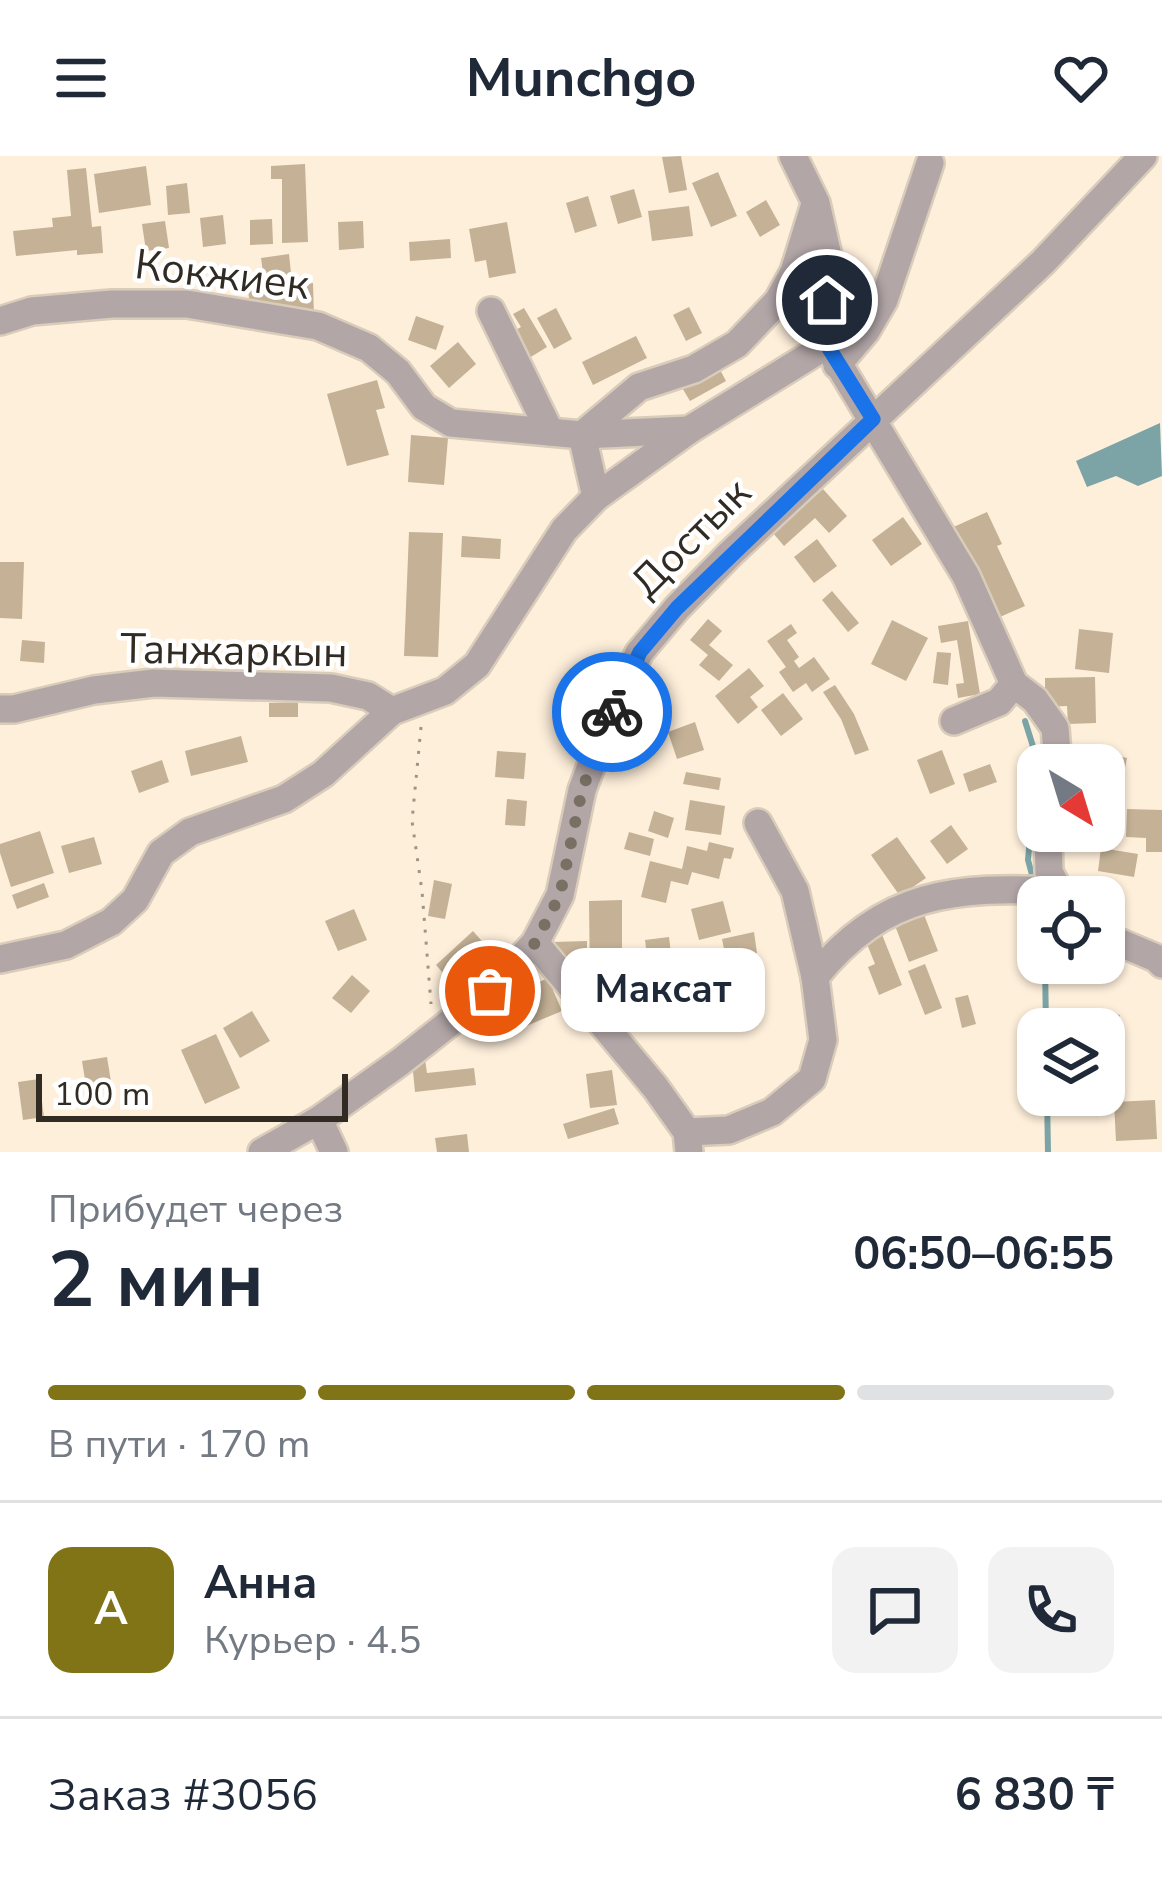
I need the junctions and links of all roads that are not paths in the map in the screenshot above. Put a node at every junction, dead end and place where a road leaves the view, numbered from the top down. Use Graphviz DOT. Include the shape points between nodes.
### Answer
graph roads {
  1 [pos="794,156"];
  2 [pos="1143,156"];
  3 [pos="930,163"];
  4 [pos="816,203"];
  5 [pos="491,311"];
  6 [pos="0,321"];
  7 [pos="832,355"];
  8 [pos="873,419"];
  9 [pos="688,430"];
  10 [pos="550,432"];
  11 [pos="582,435"];
  12 [pos="596,497"];
  13 [pos="1014,684"];
  14 [pos="0,709"];
  15 [pos="392,711"];
  16 [pos="954,721"];
  17 [pos="1056,744"];
  18 [pos="758,823"];
  19 [pos="1017,889"];
  20 [pos="535,943"];
  21 [pos="1125,945"];
  22 [pos="0,959"];
  23 [pos="1162,964"];
  24 [pos="815,977"];
  25 [pos="319,1120"];
  26 [pos="688,1142"];
  27 [pos="262,1152"];
  28 [pos="334,1152"];
  1 -- 4 [label="street"];
  2 -- 8 [label="street, Достык"];
  3 -- 7 [label="street" via="884,300 866,331"];
  4 -- 7 [label="street" via="828,256"];
  4 -- 11 [label="street" via="786,287 737,344 638,387"];
  5 -- 10 [label="street"];
  6 -- 10 [label="street, Кокжиек" via="32,311 187,304 317,326 369,348 424,407 451,423"];
  7 -- 8 [label="street"];
  7 -- 9 [label="street, Танжаркын"];
  8 -- 13 [label="street" via="966,576"];
  8 -- 20 [label="street, Достык" via="640,652 582,790 560,895"];
  9 -- 11 [label="street, Кокжиек"];
  9 -- 12 [label="street, Танжаркын"];
  10 -- 11 [label="street, Кокжиек"];
  11 -- 12 [label="street"];
  12 -- 15 [label="street, Танжаркын" via="564,530 477,665 445,691"];
  13 -- 16 [label="street" via="999,702"];
  13 -- 17 [label="street" via="1055,728"];
  14 -- 15 [label="street, Танжаркын" via="154,683 331,688"];
  15 -- 22 [label="street, Танжаркын" via="284,800 190,832 161,853 136,900 111,922 66,945"];
  18 -- 24 [label="street" via="795,891"];
  19 -- 24 [label="street" via="940,893 880,917"];
  20 -- 25 [label="street, Достык" via="490,991"];
  20 -- 26 [label="street" via="613,1034"];
  21 -- 23 [label="street"];
  24 -- 26 [label="street" via="823,1040 812,1079 772,1112"];
  25 -- 27 [label="street, Достык"];
  25 -- 28 [label="street"];
}
